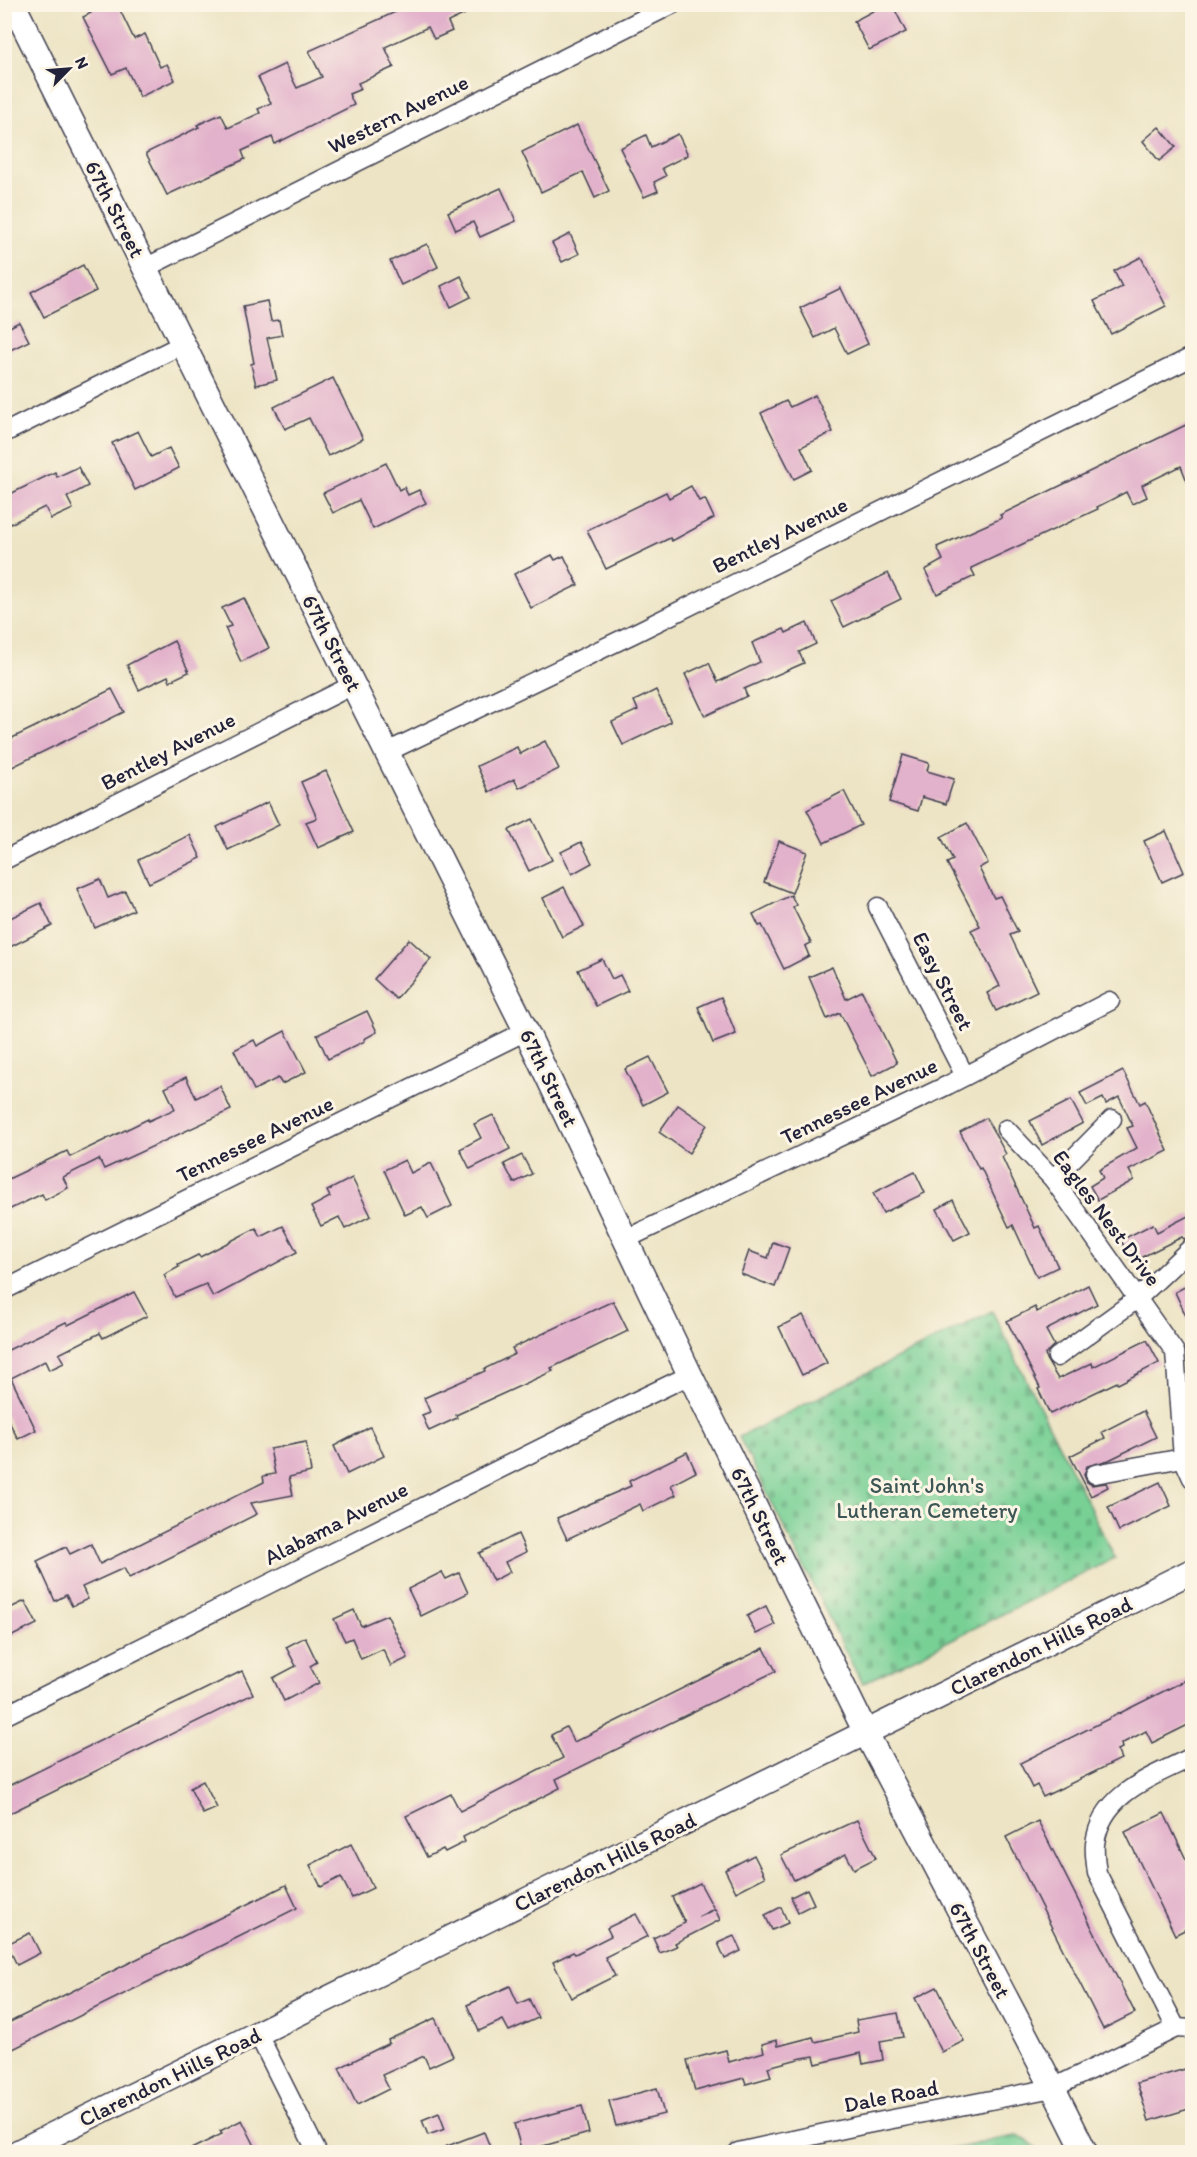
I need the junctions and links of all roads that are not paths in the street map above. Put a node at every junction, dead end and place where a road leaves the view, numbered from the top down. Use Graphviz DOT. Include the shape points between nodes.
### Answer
graph roads {
  1 [pos="13,4"];
  2 [pos="673,4"];
  3 [pos="145,268"];
  4 [pos="183,344"];
  5 [pos="1192,357"];
  6 [pos="4,433"];
  7 [pos="353,685"];
  8 [pos="387,752"];
  9 [pos="4,860"];
  10 [pos="878,907"];
  11 [pos="1110,1001"];
  12 [pos="526,1031"];
  13 [pos="965,1076"];
  14 [pos="1112,1119"];
  15 [pos="1006,1129"];
  16 [pos="1053,1179"];
  17 [pos="626,1239"];
  18 [pos="1192,1247"];
  19 [pos="4,1290"];
  20 [pos="1137,1299"];
  21 [pos="1057,1357"];
  22 [pos="690,1375"];
  23 [pos="1185,1397"];
  24 [pos="1183,1458"];
  25 [pos="1095,1474"];
  26 [pos="1192,1478"];
  27 [pos="1192,1571"];
  28 [pos="4,1716"];
  29 [pos="866,1733"];
  30 [pos="1192,1757"];
  31 [pos="1184,2029"];
  32 [pos="258,2034"];
  33 [pos="1053,2088"];
  34 [pos="18,2152"];
  35 [pos="317,2152"];
  36 [pos="738,2152"];
  37 [pos="1085,2152"];
  1 -- 3 [label="street, 67th Street"];
  2 -- 3 [label="street, Western Avenue"];
  3 -- 4 [label="street, 67th Street"];
  4 -- 6 [label="street"];
  4 -- 7 [label="street, 67th Street"];
  5 -- 8 [label="street, Bentley Avenue"];
  7 -- 8 [label="street, 67th Street"];
  7 -- 9 [label="street, Bentley Avenue"];
  8 -- 12 [label="street, 67th Street"];
  10 -- 13 [label="street, Easy Street"];
  11 -- 13 [label="street, Tennessee Avenue"];
  12 -- 17 [label="street, 67th Street"];
  12 -- 19 [label="street, Tennessee Avenue"];
  13 -- 17 [label="street, Tennessee Avenue"];
  14 -- 16 [label="street"];
  15 -- 16 [label="street, Eagles Nest Drive"];
  16 -- 20 [label="street, Eagles Nest Drive"];
  17 -- 22 [label="street, 67th Street"];
  18 -- 20 [label="street"];
  20 -- 21 [label="street"];
  20 -- 23 [label="street, Eagles Nest Drive" via="1175,1352"];
  22 -- 28 [label="street, Alabama Avenue"];
  22 -- 29 [label="street, 67th Street"];
  23 -- 24 [label="street, Eagles Nest Drive"];
  24 -- 25 [label="street"];
  24 -- 26 [label="street, Eagles Nest Drive"];
  27 -- 29 [label="street, Clarendon Hills Road"];
  29 -- 32 [label="street, Clarendon Hills Road"];
  29 -- 33 [label="street, 67th Street"];
  30 -- 31 [label="street" via="1117,1798 1102,1820 1095,1844 1097,1873"];
  31 -- 33 [label="street, Dale Road"];
  32 -- 34 [label="street, Clarendon Hills Road"];
  32 -- 35 [label="street"];
  33 -- 36 [label="street, Dale Road"];
  33 -- 37 [label="street, 67th Street"];
}
